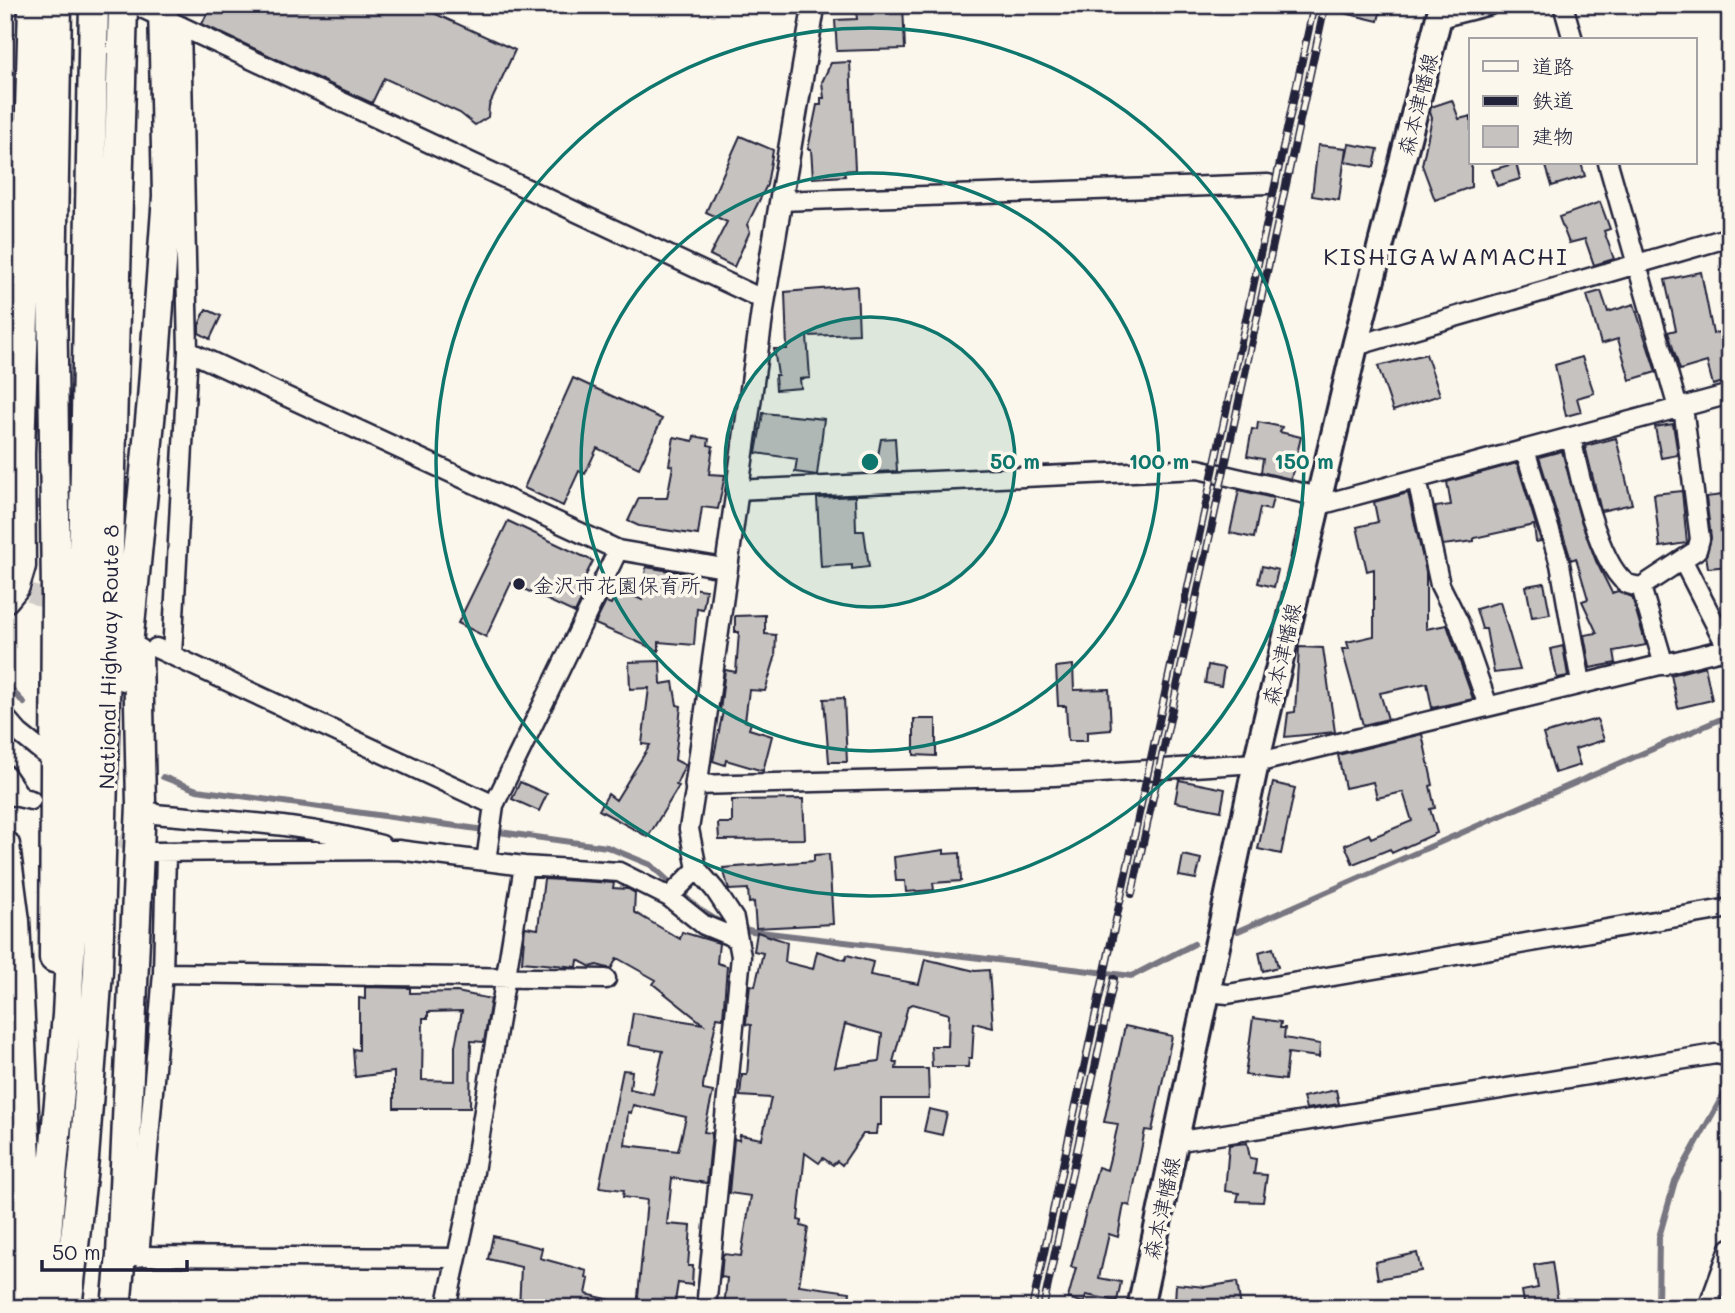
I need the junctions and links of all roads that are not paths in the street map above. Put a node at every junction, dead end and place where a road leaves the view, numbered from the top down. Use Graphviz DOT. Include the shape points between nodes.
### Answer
graph roads {
  1 [pos="33,5"];
  2 [pos="57,5"];
  3 [pos="94,5"];
  4 [pos="814,5"];
  5 [pos="1490,5"];
  6 [pos="1563,5"];
  7 [pos="1441,12"];
  8 [pos="155,13"];
  9 [pos="1572,38"];
  10 [pos="1608,164"];
  11 [pos="1268,184"];
  12 [pos="780,201"];
  13 [pos="1730,237"];
  14 [pos="1636,264"];
  15 [pos="16,268"];
  16 [pos="764,300"];
  17 [pos="1355,346"];
  18 [pos="188,351"];
  19 [pos="1730,394"];
  20 [pos="1683,407"];
  21 [pos="1571,437"];
  22 [pos="1525,450"];
  23 [pos="1417,479"];
  24 [pos="736,490"];
  25 [pos="1317,501"];
  26 [pos="618,550"];
  27 [pos="135,558"];
  28 [pos="1683,561"];
  29 [pos="724,568"];
  30 [pos="1641,587"];
  31 [pos="14,589"];
  32 [pos="1729,648"];
  33 [pos="1664,665"];
  34 [pos="1581,683"];
  35 [pos="1488,706"];
  36 [pos="5,717"];
  37 [pos="54,761"];
  38 [pos="1255,763"];
  39 [pos="5,774"];
  40 [pos="696,785"];
  41 [pos="19,797"];
  42 [pos="141,806"];
  43 [pos="491,821"];
  44 [pos="5,845"];
  45 [pos="398,850"];
  46 [pos="486,861"];
  47 [pos="524,866"];
  48 [pos="697,869"];
  49 [pos="676,891"];
  50 [pos="1730,908"];
  51 [pos="736,930"];
  52 [pos="163,973"];
  53 [pos="507,975"];
  54 [pos="606,979"];
  55 [pos="1206,992"];
  56 [pos="67,1015"];
  57 [pos="1730,1057"];
  58 [pos="1175,1142"];
  59 [pos="84,1158"];
  60 [pos="1730,1248"];
  61 [pos="130,1256"];
  62 [pos="456,1258"];
  63 [pos="24,1308"];
  64 [pos="40,1308"];
  65 [pos="67,1308"];
  66 [pos="116,1308"];
  67 [pos="446,1308"];
  68 [pos="706,1308"];
  69 [pos="1140,1308"];
  70 [pos="1708,1308"];
  1 -- 15 [label="highway"];
  2 -- 37 [label="highway" via="52,284"];
  3 -- 56 [label="highway, National Highway Route 8" via="79,775"];
  4 -- 12 [label="street"];
  5 -- 7 [label="street"];
  6 -- 9 [label="street"];
  7 -- 17 [label="main road, 森本津幡線"];
  8 -- 16 [label="street"];
  8 -- 18 [label="street"];
  8 -- 27 [label="highway" via="167,196"];
  8 -- 59 [label="highway, National Highway Route 8"];
  10 -- 14 [label="street"];
  11 -- 12 [label="street"];
  12 -- 16 [label="street"];
  13 -- 14 [label="street"];
  14 -- 17 [label="street"];
  14 -- 20 [label="street" via="1676,401"];
  15 -- 31 [label="highway" via="21,566"];
  16 -- 24 [label="street"];
  17 -- 25 [label="main road, 森本津幡線"];
  18 -- 26 [label="street"];
  18 -- 43 [label="street" via="164,652"];
  19 -- 20 [label="street"];
  20 -- 21 [label="street"];
  20 -- 28 [label="street" via="1700,539 1697,550"];
  21 -- 22 [label="street"];
  21 -- 30 [label="street" via="1580,481 1612,565 1626,584"];
  22 -- 23 [label="street"];
  22 -- 34 [label="street" via="1560,564"];
  23 -- 25 [label="street"];
  23 -- 35 [label="street" via="1440,585 1459,623"];
  24 -- 25 [label="street" via="1198,469"];
  24 -- 29 [label="street"];
  25 -- 38 [label="main road, 森本津幡線"];
  26 -- 29 [label="street"];
  26 -- 43 [label="street"];
  27 -- 42 [label="highway" via="142,572 138,660"];
  27 -- 59 [label="highway" via="100,1125"];
  28 -- 30 [label="street"];
  28 -- 32 [label="street"];
  29 -- 40 [label="street"];
  30 -- 33 [label="street"];
  32 -- 33 [label="street"];
  33 -- 34 [label="street"];
  34 -- 35 [label="street"];
  35 -- 38 [label="street"];
  36 -- 37 [label="street"];
  37 -- 56 [label="highway" via="54,986"];
  38 -- 40 [label="street" via="1054,776"];
  38 -- 55 [label="main road, 森本津幡線"];
  39 -- 41 [label="street"];
  40 -- 48 [label="street" via="689,829"];
  42 -- 45 [label="street" via="155,814 264,823"];
  42 -- 61 [label="highway"];
  43 -- 46 [label="street"];
  44 -- 63 [label="highway" via="14,908 26,1161"];
  45 -- 46 [label="street"];
  45 -- 52 [label="street" via="159,853"];
  46 -- 47 [label="street"];
  47 -- 49 [label="street" via="619,872"];
  47 -- 53 [label="street"];
  48 -- 49 [label="street"];
  48 -- 51 [label="street" via="715,890"];
  49 -- 51 [label="street" via="704,925"];
  50 -- 55 [label="street" via="1228,994"];
  51 -- 68 [label="street" via="741,956 737,1021 714,1198"];
  52 -- 53 [label="street"];
  52 -- 61 [label="street"];
  53 -- 54 [label="street"];
  53 -- 62 [label="street"];
  55 -- 58 [label="main road, 森本津幡線"];
  56 -- 64 [label="highway, National Highway Route 8"];
  57 -- 58 [label="street" via="1716,1054"];
  58 -- 69 [label="main road, 森本津幡線"];
  59 -- 65 [label="highway, National Highway Route 8"];
  60 -- 70 [label="street"];
  61 -- 62 [label="street"];
  61 -- 66 [label="highway"];
  62 -- 67 [label="street"];
}
